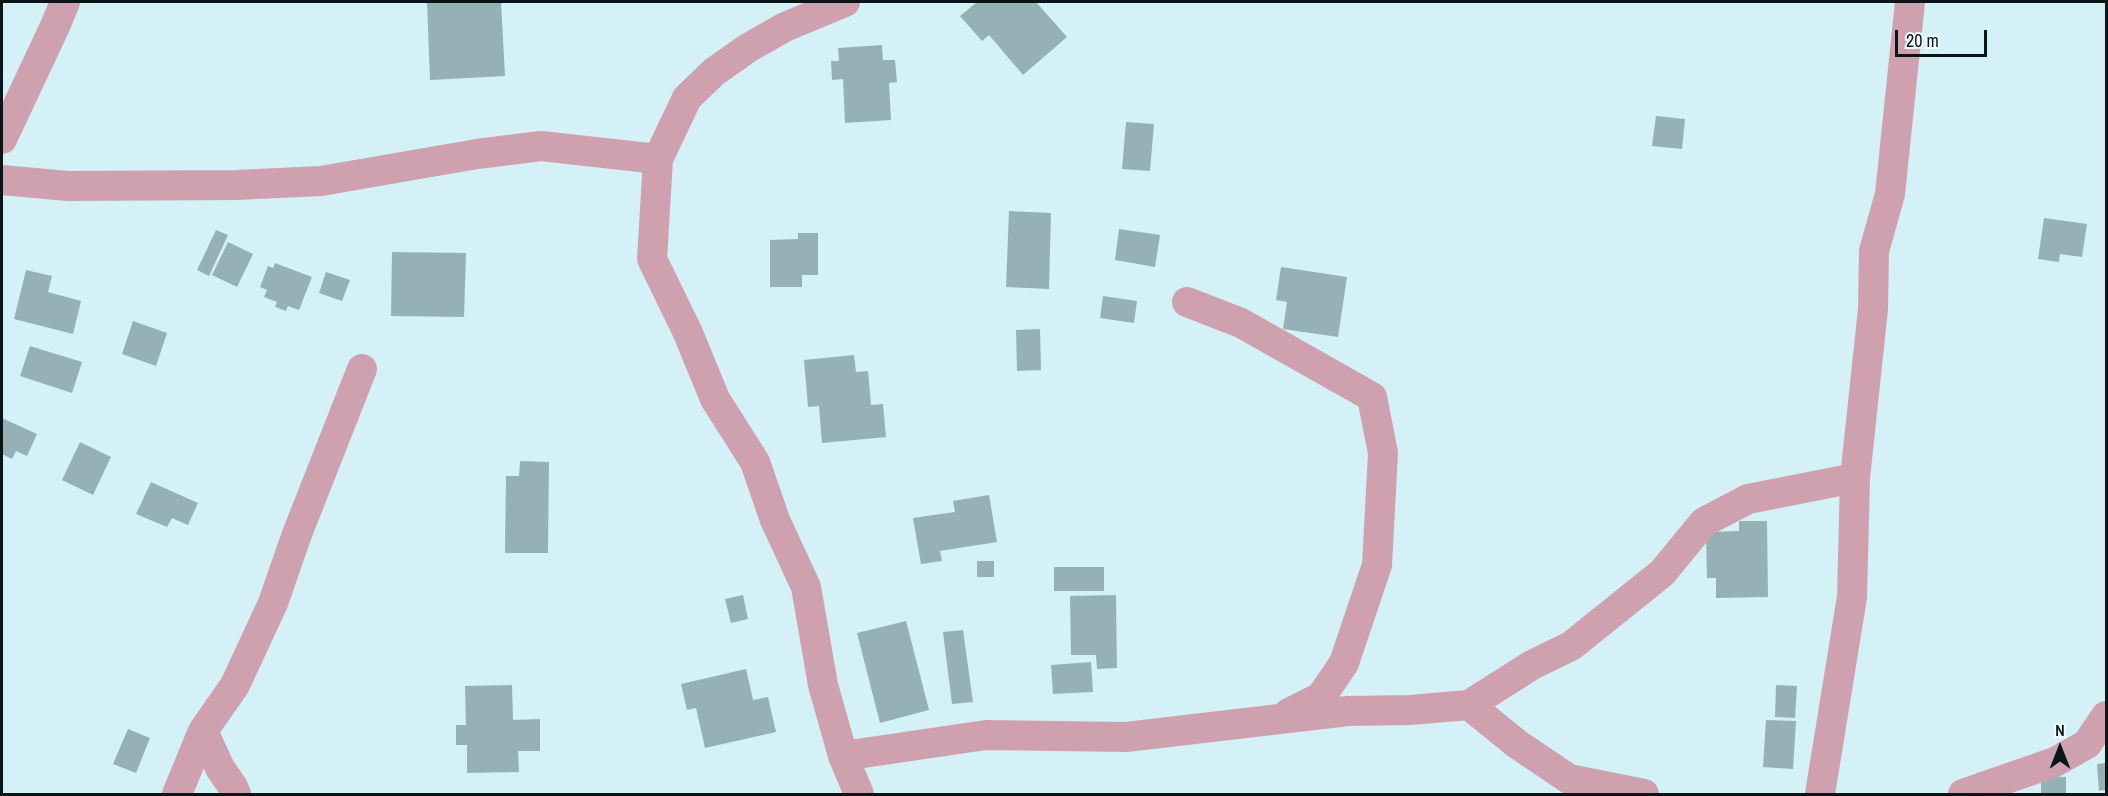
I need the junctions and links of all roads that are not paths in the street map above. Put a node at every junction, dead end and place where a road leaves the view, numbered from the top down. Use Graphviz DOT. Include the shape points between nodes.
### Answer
graph roads {
  1 [pos="65,2"];
  2 [pos="845,2"];
  3 [pos="1910,2"];
  4 [pos="2,139"];
  5 [pos="658,159"];
  6 [pos="2,180"];
  7 [pos="1187,302"];
  8 [pos="362,369"];
  9 [pos="1855,478"];
  10 [pos="1469,705"];
  11 [pos="2106,716"];
  12 [pos="1278,719"];
  13 [pos="203,730"];
  14 [pos="843,756"];
  15 [pos="2106,756"];
  16 [pos="2055,762"];
  17 [pos="177,795"];
  18 [pos="236,795"];
  19 [pos="859,795"];
  20 [pos="1644,795"];
  21 [pos="1820,795"];
  22 [pos="1963,795"];
  1 -- 4 [label="street"];
  2 -- 5 [label="street" via="785,27 714,72 687,98"];
  3 -- 9 [label="street" via="1890,194 1874,251 1873,309"];
  5 -- 6 [label="street" via="542,146 321,181 68,186"];
  5 -- 14 [label="street" via="652,259 715,399 755,462 775,520 806,587 823,685"];
  7 -- 12 [label="street" via="1241,323 1372,397 1383,453 1377,565 1344,663 1320,697"];
  8 -- 13 [label="street" via="273,603 235,685"];
  9 -- 10 [label="street" via="1748,499 1704,522 1662,573 1571,646 1532,665"];
  9 -- 21 [label="street" via="1852,597"];
  10 -- 12 [label="street"];
  10 -- 20 [label="street" via="1569,779"];
  11 -- 16 [label="street" via="2087,744"];
  12 -- 14 [label="street" via="1126,737 986,735"];
  13 -- 17 [label="street"];
  13 -- 18 [label="street"];
  14 -- 19 [label="street"];
  15 -- 16 [label="street"];
  16 -- 22 [label="street"];
}
